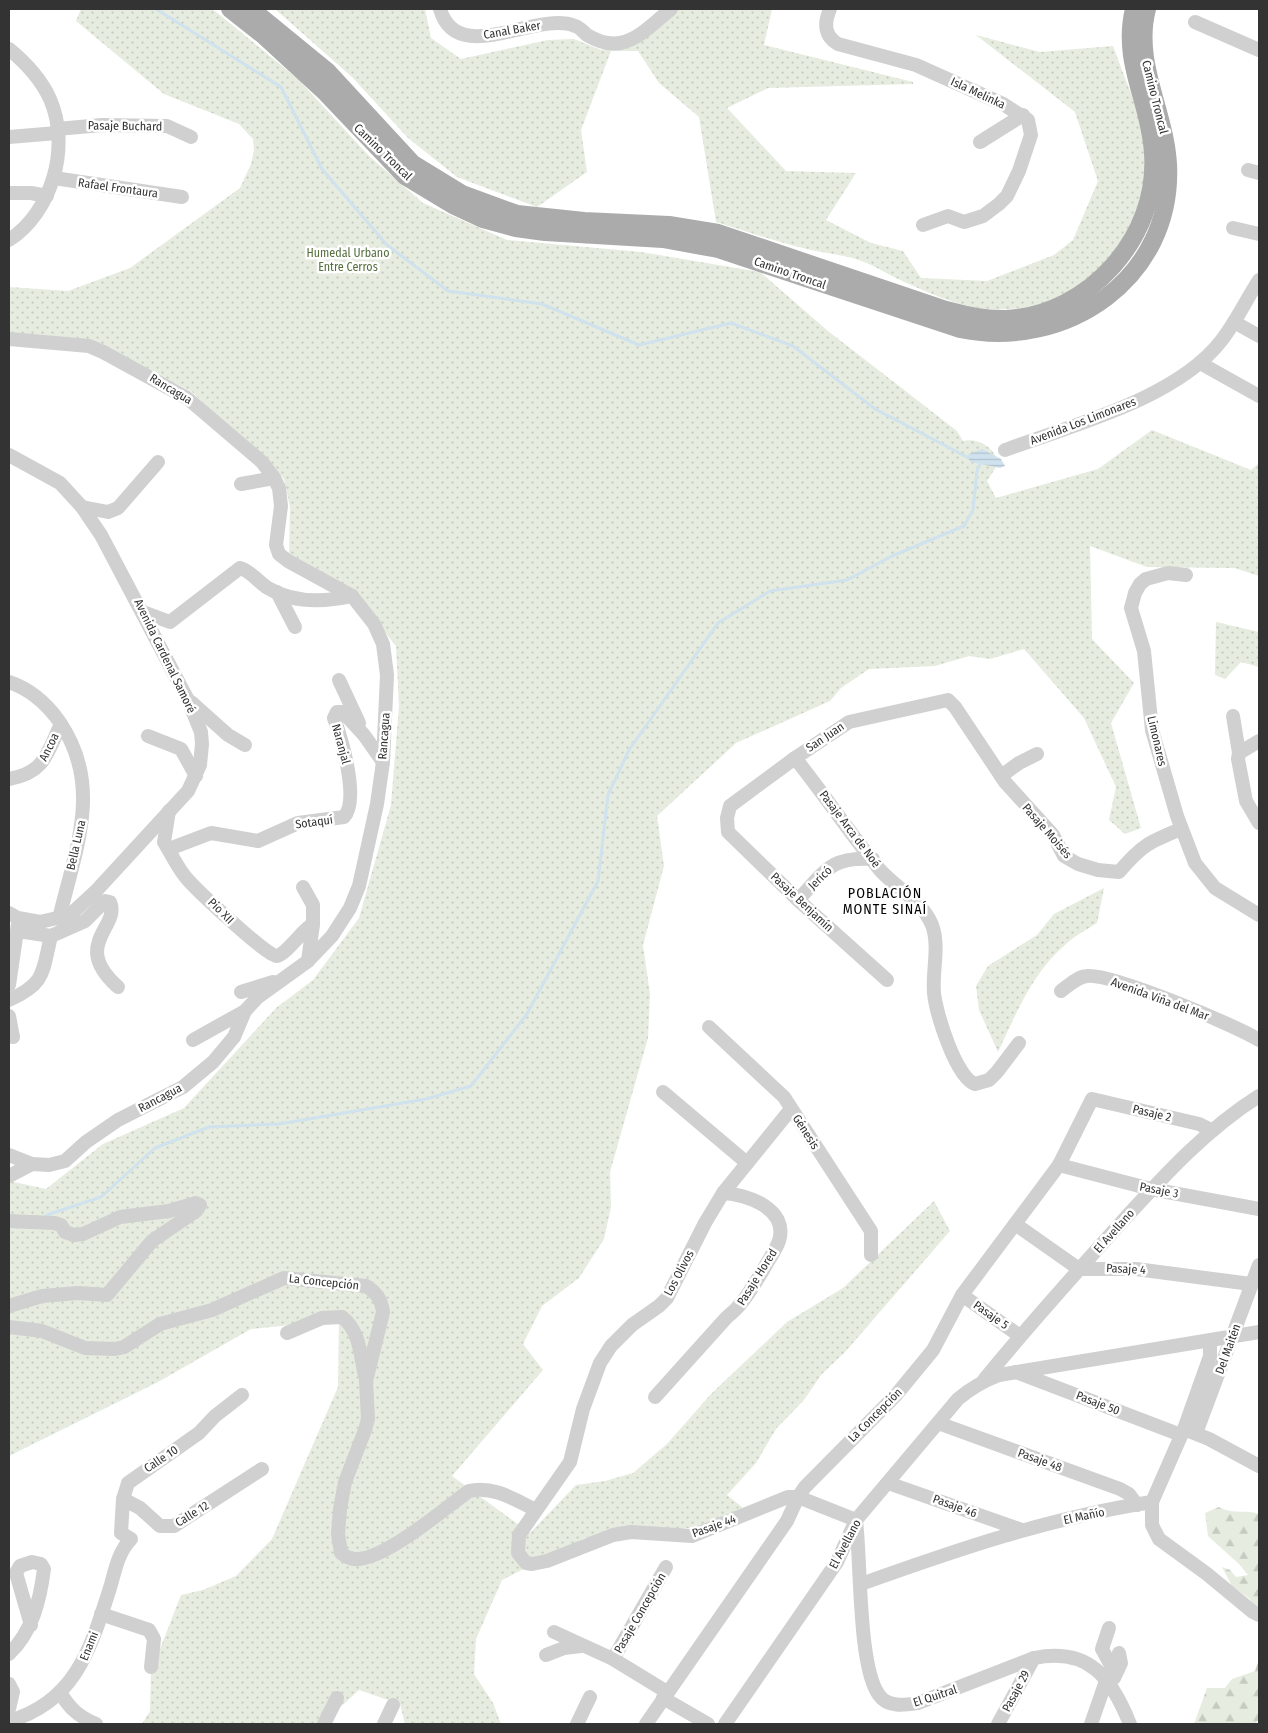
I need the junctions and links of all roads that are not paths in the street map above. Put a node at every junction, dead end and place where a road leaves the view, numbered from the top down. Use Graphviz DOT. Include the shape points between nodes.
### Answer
graph roads {
  1 [pos="230,9"];
  2 [pos="251,9"];
  3 [pos="440,9"];
  4 [pos="671,9"];
  5 [pos="830,9"];
  6 [pos="1134,9"];
  7 [pos="1147,9"];
  8 [pos="1195,22"];
  9 [pos="9,49"];
  10 [pos="1259,50"];
  11 [pos="1023,115"];
  12 [pos="57,131"];
  13 [pos="9,137"];
  14 [pos="191,137"];
  15 [pos="980,142"];
  16 [pos="54,178"];
  17 [pos="9,193"];
  18 [pos="47,196"];
  19 [pos="182,197"];
  20 [pos="923,225"];
  21 [pos="1233,228"];
  22 [pos="1259,234"];
  23 [pos="9,240"];
  24 [pos="1259,280"];
  25 [pos="1234,322"];
  26 [pos="1259,336"];
  27 [pos="9,339"];
  28 [pos="1200,362"];
  29 [pos="1259,396"];
  30 [pos="1005,450"];
  31 [pos="9,455"];
  32 [pos="158,462"];
  33 [pos="274,478"];
  34 [pos="241,484"];
  35 [pos="82,507"];
  36 [pos="1186,576"];
  37 [pos="277,592"];
  38 [pos="352,596"];
  39 [pos="143,612"];
  40 [pos="295,626"];
  41 [pos="339,680"];
  42 [pos="9,682"];
  43 [pos="188,700"];
  44 [pos="948,700"];
  45 [pos="1233,716"];
  46 [pos="61,724"];
  47 [pos="148,736"];
  48 [pos="364,736"];
  49 [pos="1259,741"];
  50 [pos="245,745"];
  51 [pos="1239,752"];
  52 [pos="1038,754"];
  53 [pos="795,758"];
  54 [pos="383,762"];
  55 [pos="196,776"];
  56 [pos="1001,776"];
  57 [pos="9,779"];
  58 [pos="170,810"];
  59 [pos="347,814"];
  60 [pos="727,818"];
  61 [pos="1259,824"];
  62 [pos="1181,829"];
  63 [pos="168,850"];
  64 [pos="873,859"];
  65 [pos="303,887"];
  66 [pos="798,900"];
  67 [pos="1259,915"];
  68 [pos="13,919"];
  69 [pos="59,919"];
  70 [pos="313,924"];
  71 [pos="51,936"];
  72 [pos="308,961"];
  73 [pos="282,979"];
  74 [pos="888,980"];
  75 [pos="9,985"];
  76 [pos="118,987"];
  77 [pos="241,992"];
  78 [pos="1061,992"];
  79 [pos="9,1000"];
  80 [pos="245,1011"];
  81 [pos="9,1016"];
  82 [pos="709,1027"];
  83 [pos="13,1036"];
  84 [pos="193,1040"];
  85 [pos="1259,1040"];
  86 [pos="1019,1043"];
  87 [pos="663,1092"];
  88 [pos="1259,1096"];
  89 [pos="1092,1099"];
  90 [pos="791,1109"];
  91 [pos="1211,1130"];
  92 [pos="9,1155"];
  93 [pos="747,1163"];
  94 [pos="32,1164"];
  95 [pos="1059,1165"];
  96 [pos="9,1176"];
  97 [pos="1151,1190"];
  98 [pos="723,1193"];
  99 [pos="1259,1209"];
  100 [pos="9,1220"];
  101 [pos="1015,1224"];
  102 [pos="871,1256"];
  103 [pos="1259,1265"];
  104 [pos="1079,1269"];
  105 [pos="1251,1284"];
  106 [pos="962,1295"];
  107 [pos="9,1306"];
  108 [pos="9,1327"];
  109 [pos="1259,1332"];
  110 [pos="287,1333"];
  111 [pos="1020,1336"];
  112 [pos="1234,1336"];
  113 [pos="1210,1342"];
  114 [pos="1015,1372"];
  115 [pos="366,1381"];
  116 [pos="983,1381"];
  117 [pos="242,1395"];
  118 [pos="655,1397"];
  119 [pos="938,1422"];
  120 [pos="1187,1432"];
  121 [pos="1259,1466"];
  122 [pos="262,1469"];
  123 [pos="888,1482"];
  124 [pos="798,1497"];
  125 [pos="123,1498"];
  126 [pos="1152,1502"];
  127 [pos="1137,1505"];
  128 [pos="536,1510"];
  129 [pos="856,1520"];
  130 [pos="1022,1530"];
  131 [pos="131,1539"];
  132 [pos="666,1567"];
  133 [pos="861,1584"];
  134 [pos="101,1614"];
  135 [pos="1259,1615"];
  136 [pos="31,1625"];
  137 [pos="1110,1628"];
  138 [pos="554,1632"];
  139 [pos="581,1646"];
  140 [pos="1119,1653"];
  141 [pos="9,1654"];
  142 [pos="546,1655"];
  143 [pos="1034,1658"];
  144 [pos="613,1659"];
  145 [pos="151,1667"];
  146 [pos="1111,1681"];
  147 [pos="9,1684"];
  148 [pos="60,1692"];
  149 [pos="665,1695"];
  150 [pos="590,1697"];
  151 [pos="337,1698"];
  152 [pos="393,1705"];
  153 [pos="9,1709"];
  154 [pos="9,1723"];
  155 [pos="96,1724"];
  156 [pos="324,1724"];
  157 [pos="384,1724"];
  158 [pos="577,1724"];
  159 [pos="646,1724"];
  160 [pos="708,1724"];
  161 [pos="725,1724"];
  162 [pos="998,1724"];
  163 [pos="1091,1724"];
  164 [pos="1130,1724"];
  1 -- 7 [label="main road, Camino Troncal" via="326,93 405,176 483,219 545,232 664,239 710,247 960,329 1010,334 1060,324 1104,300 1136,267 1158,227 1166,198 1168,167 1164,130 1144,59"];
  2 -- 6 [label="main road, Camino Troncal" via="328,72 413,164 462,194 517,214 670,225 718,233 946,310 1004,319 1047,310 1086,291 1118,261 1140,224 1152,183 1154,154 1151,130 1130,55"];
  3 -- 4 [label="street, Canal Baker" via="449,26 458,33 474,37 542,24 575,25 588,36 608,44 634,38"];
  5 -- 11 [label="street, Isla Melinka" via="826,17 827,34 838,44 916,65"];
  8 -- 10 [label="street"];
  9 -- 12 [label="street" via="28,66 50,100"];
  11 -- 15 [label="street"];
  11 -- 20 [label="street" via="1032,127 1031,135 1020,171 1007,196 983,216 964,222 948,216"];
  12 -- 13 [label="street, Pasaje Buchard"];
  12 -- 14 [label="street, Pasaje Buchard" via="102,125 167,126"];
  12 -- 16 [label="street"];
  16 -- 18 [label="street"];
  16 -- 19 [label="street, Rafael Frontaura"];
  17 -- 18 [label="street"];
  18 -- 23 [label="street" via="34,217"];
  21 -- 22 [label="street"];
  24 -- 25 [label="street, Avenida Los Limonares"];
  25 -- 26 [label="street"];
  25 -- 28 [label="street, Avenida Los Limonares"];
  27 -- 33 [label="street, Rancagua" via="88,346 144,373 203,410 262,462"];
  28 -- 29 [label="street"];
  28 -- 30 [label="street, Avenida Los Limonares" via="1136,402"];
  31 -- 35 [label="street, Avenida Cardenal Samoré" via="60,483"];
  32 -- 35 [label="street" via="114,511"];
  33 -- 34 [label="street"];
  33 -- 38 [label="street, Rancagua" via="281,506 276,545 279,554"];
  35 -- 39 [label="street, Avenida Cardenal Samoré" via="101,534"];
  36 -- 62 [label="street, Limonares" via="1168,573 1146,579 1135,593 1131,608 1144,651 1152,730"];
  37 -- 38 [label="street" via="315,600"];
  37 -- 39 [label="street" via="240,568 170,622"];
  37 -- 40 [label="street"];
  38 -- 54 [label="street, Rancagua" via="374,624 386,660"];
  39 -- 43 [label="street, Avenida Cardenal Samoré"];
  41 -- 48 [label="street, Naranjal"];
  42 -- 46 [label="street, Bella Luna" via="37,696"];
  43 -- 50 [label="street" via="228,735"];
  43 -- 55 [label="street, Avenida Cardenal Samoré" via="202,744"];
  44 -- 53 [label="street, San Juan" via="849,722"];
  44 -- 56 [label="street, Pasaje Moisés"];
  45 -- 51 [label="street"];
  46 -- 57 [label="street, Ancoa" via="39,768"];
  46 -- 69 [label="street, Bella Luna" via="70,737 81,767 84,799 82,829"];
  47 -- 55 [label="street" via="181,749"];
  48 -- 54 [label="street, Naranjal"];
  48 -- 59 [label="street, Naranjal" via="343,712 334,714 348,769"];
  49 -- 51 [label="street"];
  51 -- 61 [label="street" via="1238,766 1246,801"];
  52 -- 56 [label="street"];
  53 -- 60 [label="street, San Juan" via="730,806"];
  53 -- 64 [label="street, Pasaje Arca de Noé"];
  54 -- 72 [label="street, Rancagua" via="359,886 350,908 332,936"];
  55 -- 58 [label="street, Avenida Cardenal Samoré" via="188,791"];
  56 -- 62 [label="street, Pasaje Moisés" via="1054,836 1064,856 1098,870 1119,872 1138,850"];
  58 -- 63 [label="street, Pio XII" via="164,837"];
  58 -- 69 [label="street, Avenida Cardenal Samoré" via="96,891 70,915"];
  59 -- 63 [label="street, Sotaquí" via="341,818 298,823 258,841 211,833"];
  60 -- 66 [label="street, Pasaje Benjamín" via="728,832"];
  62 -- 67 [label="street, Limonares" via="1195,863 1215,888"];
  63 -- 70 [label="street, Pio XII" via="188,881 269,955 283,953"];
  64 -- 66 [label="street, Jericó" via="847,860 830,866"];
  64 -- 86 [label="street, Pasaje Arca de Noé" via="886,876 919,906 932,925 935,938 934,1000 965,1078 975,1084 989,1080"];
  65 -- 70 [label="street" via="313,905"];
  66 -- 74 [label="street, Pasaje Benjamín"];
  68 -- 69 [label="street, Avenida Cardenal Samoré" via="40,922"];
  68 -- 71 [label="street"];
  68 -- 75 [label="street"];
  70 -- 72 [label="street"];
  71 -- 76 [label="street" via="85,921 105,901 110,902 110,914 99,938 98,960"];
  71 -- 79 [label="street" via="40,980 28,991"];
  72 -- 73 [label="street, Rancagua"];
  73 -- 77 [label="street"];
  73 -- 80 [label="street, Rancagua"];
  78 -- 85 [label="street, Avenida Viña del Mar" via="1081,978 1098,977 1184,1006"];
  80 -- 84 [label="street"];
  80 -- 94 [label="street, Rancagua" via="234,1036 213,1062 183,1087 118,1120 65,1161 49,1165"];
  81 -- 83 [label="street"];
  82 -- 90 [label="street, Génesis" via="784,1098"];
  87 -- 93 [label="street"];
  88 -- 91 [label="street, El Avellano"];
  89 -- 91 [label="street, Pasaje 2" via="1199,1124"];
  89 -- 95 [label="street, La Concepción"];
  90 -- 93 [label="street, Los Olivos"];
  90 -- 102 [label="street, Génesis" via="871,1231"];
  91 -- 97 [label="street, El Avellano"];
  92 -- 94 [label="street, Rancagua"];
  93 -- 98 [label="street, Los Olivos"];
  94 -- 96 [label="street"];
  95 -- 97 [label="street, Pasaje 3"];
  95 -- 101 [label="street, La Concepción"];
  97 -- 99 [label="street, Pasaje 3"];
  97 -- 104 [label="street, El Avellano"];
  98 -- 118 [label="street, Pasaje Hored" via="749,1197 776,1216 779,1241 739,1308 726,1317"];
  98 -- 128 [label="street, Los Olivos" via="667,1298 632,1326 600,1363 567,1466"];
  100 -- 107 [label="street" via="54,1223 74,1235 120,1217 169,1211 196,1203 200,1205 152,1241 107,1295 42,1296"];
  101 -- 104 [label="street"];
  101 -- 106 [label="street, La Concepción"];
  103 -- 105 [label="street, Del Maitén"];
  104 -- 105 [label="street, Pasaje 4" via="1136,1269"];
  104 -- 111 [label="street, El Avellano"];
  105 -- 112 [label="street, Del Maitén"];
  106 -- 111 [label="street, Pasaje 5"];
  106 -- 124 [label="street, La Concepción" via="933,1350 896,1395"];
  108 -- 115 [label="street, La Concepción" via="42,1331 85,1348 115,1349 124,1347 160,1324 212,1310 284,1278 366,1286 376,1293 384,1312"];
  109 -- 112 [label="street, El Avellano"];
  110 -- 115 [label="street" via="322,1318 342,1316 357,1336"];
  111 -- 116 [label="street, El Avellano"];
  112 -- 113 [label="street, El Avellano"];
  112 -- 120 [label="street, Del Maitén"];
  113 -- 114 [label="street, El Avellano"];
  113 -- 120 [label="street, Del Maitén" via="1210,1356"];
  114 -- 116 [label="street, El Avellano"];
  114 -- 120 [label="street, Pasaje 50"];
  115 -- 128 [label="street, La Concepción" via="368,1419 340,1509 338,1534 341,1553 353,1560 361,1560 390,1547 469,1491 481,1488"];
  116 -- 119 [label="street, El Avellano" via="958,1398"];
  117 -- 125 [label="street, Calle 10" via="215,1416 200,1434 128,1482"];
  119 -- 123 [label="street, El Avellano"];
  119 -- 127 [label="street, Pasaje 48" via="1120,1489 1129,1494"];
  120 -- 121 [label="street, Pasaje 50"];
  120 -- 126 [label="street, Del Maitén"];
  122 -- 125 [label="street, Calle 12" via="174,1526 160,1526"];
  123 -- 129 [label="street, El Avellano"];
  123 -- 130 [label="street, Pasaje 46"];
  124 -- 128 [label="street, Pasaje 44" via="773,1502 692,1536 631,1532 612,1535 540,1563 526,1563 518,1553 519,1535"];
  124 -- 129 [label="street"];
  124 -- 149 [label="street, La Concepción" via="787,1521"];
  125 -- 131 [label="street, Calle 10" via="121,1533"];
  126 -- 127 [label="street, El Mañío"];
  126 -- 135 [label="street" via="1152,1525 1159,1540"];
  127 -- 130 [label="street, El Mañío"];
  129 -- 133 [label="street, El Quitral"];
  129 -- 161 [label="street, El Avellano" via="836,1562"];
  130 -- 133 [label="street, El Mañío"];
  131 -- 134 [label="street, Enami" via="120,1555"];
  132 -- 144 [label="street, Pasaje Concepción"];
  133 -- 143 [label="street, El Quitral" via="868,1665 879,1696 887,1702 901,1706 918,1704"];
  134 -- 145 [label="street" via="149,1630 154,1639"];
  134 -- 148 [label="street, Enami" via="80,1668"];
  136 -- 141 [label="street"];
  137 -- 146 [label="street" via="1102,1649"];
  138 -- 139 [label="street"];
  139 -- 142 [label="street"];
  139 -- 144 [label="street"];
  140 -- 146 [label="street" via="1121,1663"];
  143 -- 146 [label="street, El Quitral" via="1069,1655 1088,1663"];
  143 -- 162 [label="street, Pasaje 29"];
  144 -- 149 [label="street"];
  146 -- 163 [label="street"];
  146 -- 164 [label="street, El Quitral"];
  147 -- 153 [label="street" via="13,1692"];
  148 -- 154 [label="street, Enami" via="26,1716"];
  148 -- 155 [label="street" via="68,1706 82,1719"];
  149 -- 159 [label="street, La Concepción"];
  149 -- 160 [label="street"];
  150 -- 158 [label="street"];
  151 -- 156 [label="street"];
  152 -- 157 [label="street"];
}
